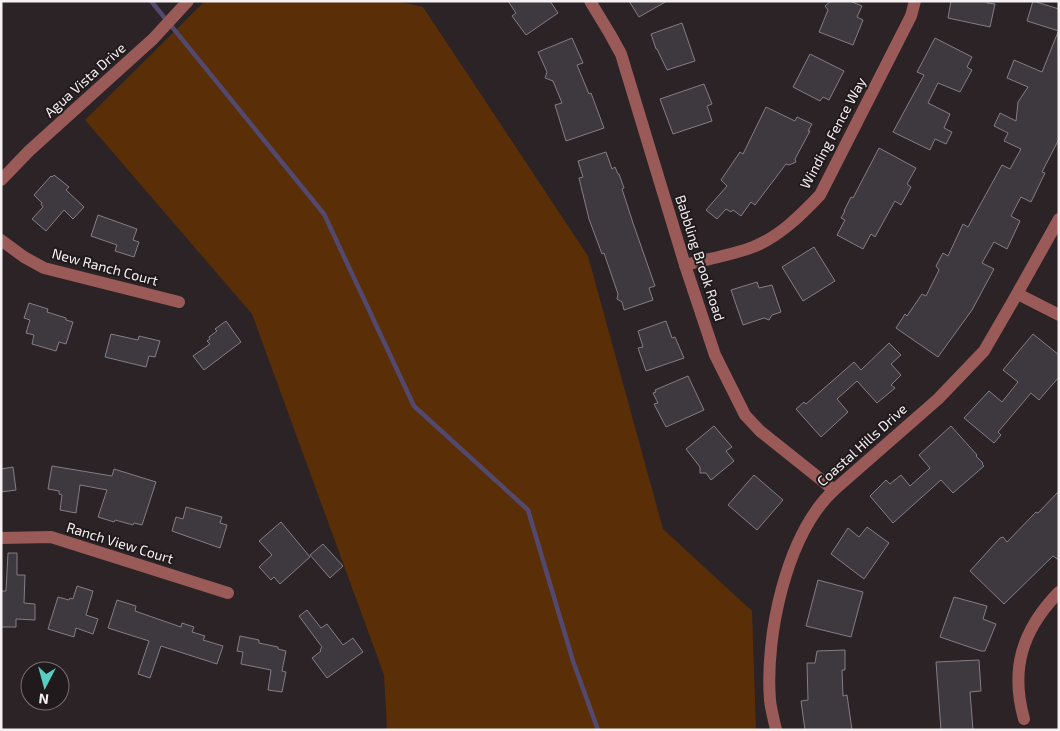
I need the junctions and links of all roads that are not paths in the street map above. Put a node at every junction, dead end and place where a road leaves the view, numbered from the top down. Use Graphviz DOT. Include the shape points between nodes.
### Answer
graph roads {
  1 [pos="188,1"];
  2 [pos="590,1"];
  3 [pos="915,1"];
  4 [pos="1,180"];
  5 [pos="1059,219"];
  6 [pos="1,240"];
  7 [pos="685,265"];
  8 [pos="1018,294"];
  9 [pos="179,302"];
  10 [pos="1059,315"];
  11 [pos="834,490"];
  12 [pos="1,538"];
  13 [pos="1059,592"];
  14 [pos="228,593"];
  15 [pos="1024,719"];
  16 [pos="776,730"];
  1 -- 4 [label="street, Agua Vista Drive" via="153,39"];
  2 -- 7 [label="street, Babbling Brook Road" via="621,54"];
  3 -- 7 [label="street, Winding Fence Way" via="820,195 798,217 753,247"];
  5 -- 8 [label="street, Coastal Hills Drive"];
  6 -- 9 [label="street, New Ranch Court" via="44,268"];
  7 -- 11 [label="street, Babbling Brook Road" via="715,355 745,415 760,432"];
  8 -- 10 [label="street"];
  8 -- 11 [label="street, Coastal Hills Drive" via="984,351 968,369"];
  11 -- 16 [label="street, Coastal Hills Drive" via="822,501 802,534 780,597 770,668 770,700"];
  12 -- 14 [label="street, Ranch View Court" via="51,537"];
  13 -- 15 [label="street" via="1038,616 1022,650 1018,678"];
}
